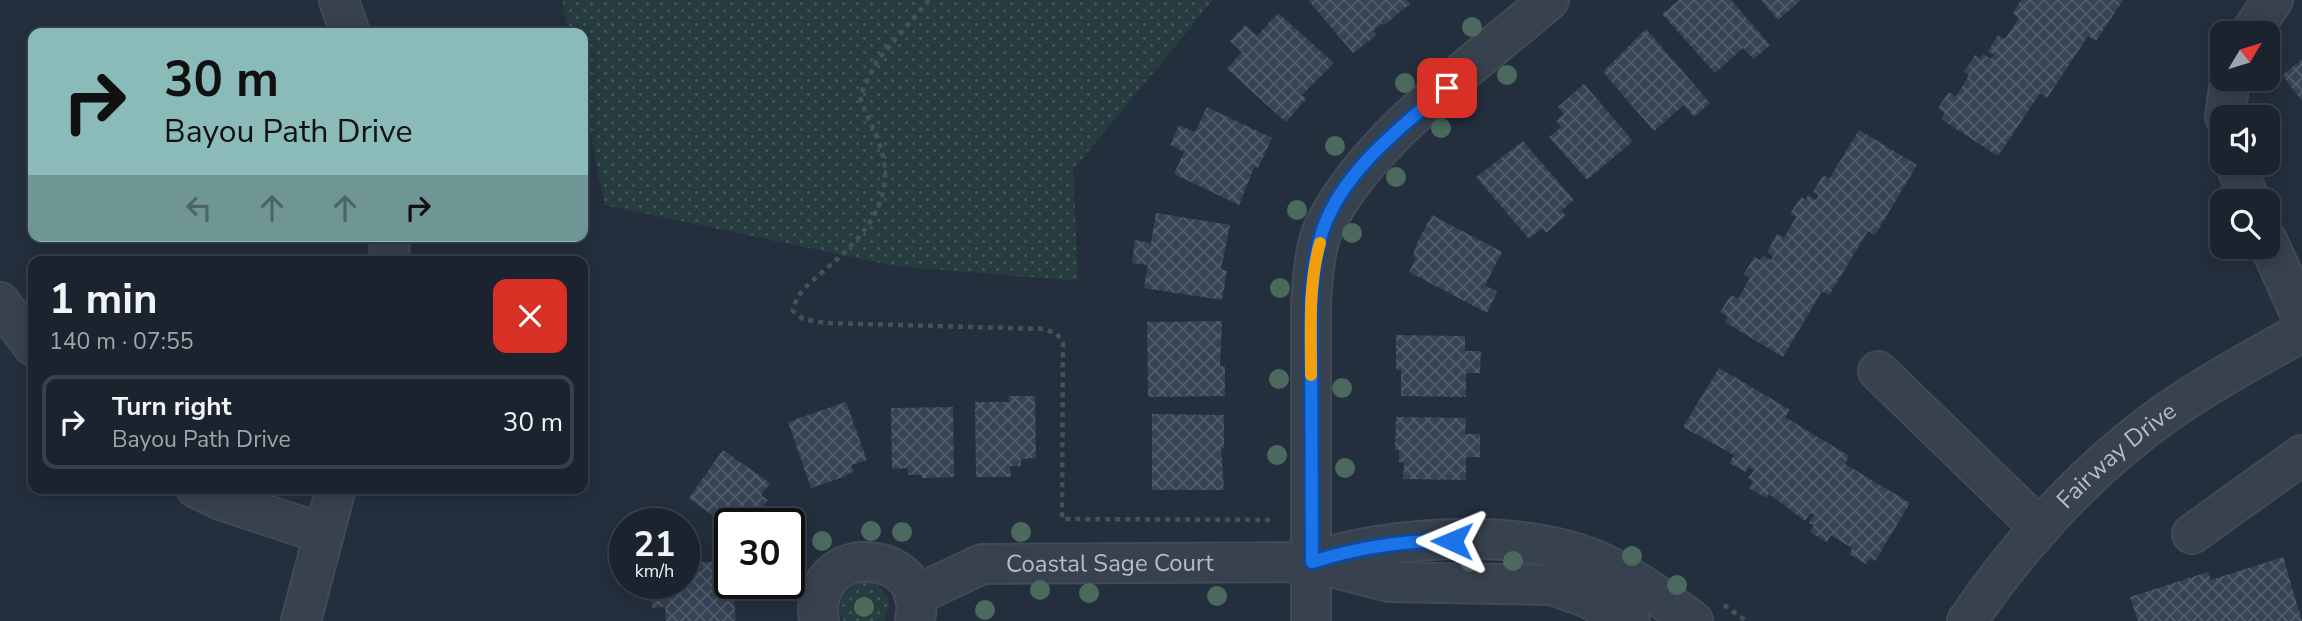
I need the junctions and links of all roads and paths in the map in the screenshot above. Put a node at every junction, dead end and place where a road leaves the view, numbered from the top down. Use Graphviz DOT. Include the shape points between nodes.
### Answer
graph roads {
  1 [pos="339,0"];
  2 [pos="929,0"];
  3 [pos="1549,0"];
  4 [pos="2273,0"];
  5 [pos="2258,21"];
  6 [pos="348,28"];
  7 [pos="2276,259"];
  8 [pos="0,302"];
  9 [pos="2302,318"];
  10 [pos="2302,332"];
  11 [pos="28,339"];
  12 [pos="1878,372"];
  13 [pos="2302,455"];
  14 [pos="208,494"];
  15 [pos="334,494"];
  16 [pos="1287,517"];
  17 [pos="2040,528"];
  18 [pos="324,534"];
  19 [pos="2192,534"];
  20 [pos="1312,562"];
  21 [pos="914,608"];
  22 [pos="302,621"];
  23 [pos="819,621"];
  24 [pos="1311,621"];
  25 [pos="1630,621"];
  26 [pos="1693,621"];
  27 [pos="1967,621"];
  1 -- 6 [label="street"];
  2 -- 16 [label="path" via="877,61 860,96 885,170 873,220 859,240 799,292 793,311 803,319 827,323 1044,328 1057,334 1063,343 1062,519 1267,522"];
  3 -- 20 [label="street" via="1385,141 1352,180 1324,226 1314,263 1311,303"];
  4 -- 5 [label="street"];
  7 -- 9 [label="street"];
  8 -- 11 [label="street"];
  10 -- 17 [label="street, Fairway Drive" via="2168,412 2088,478"];
  12 -- 17 [label="street"];
  13 -- 19 [label="street"];
  14 -- 18 [label="street"];
  15 -- 18 [label="street"];
  17 -- 27 [label="street, Fairway Drive"];
  18 -- 22 [label="street"];
  20 -- 21 [label="street, Coastal Sage Court" via="982,564"];
  20 -- 24 [label="street"];
  20 -- 25 [label="street" via="1389,582 1552,585"];
  20 -- 26 [label="street" via="1353,548 1405,540 1546,547 1592,559"];
  21 -- 23 [label="street, Coastal Sage Court" via="908,582 883,563 852,562 827,580 820,594"];
}
